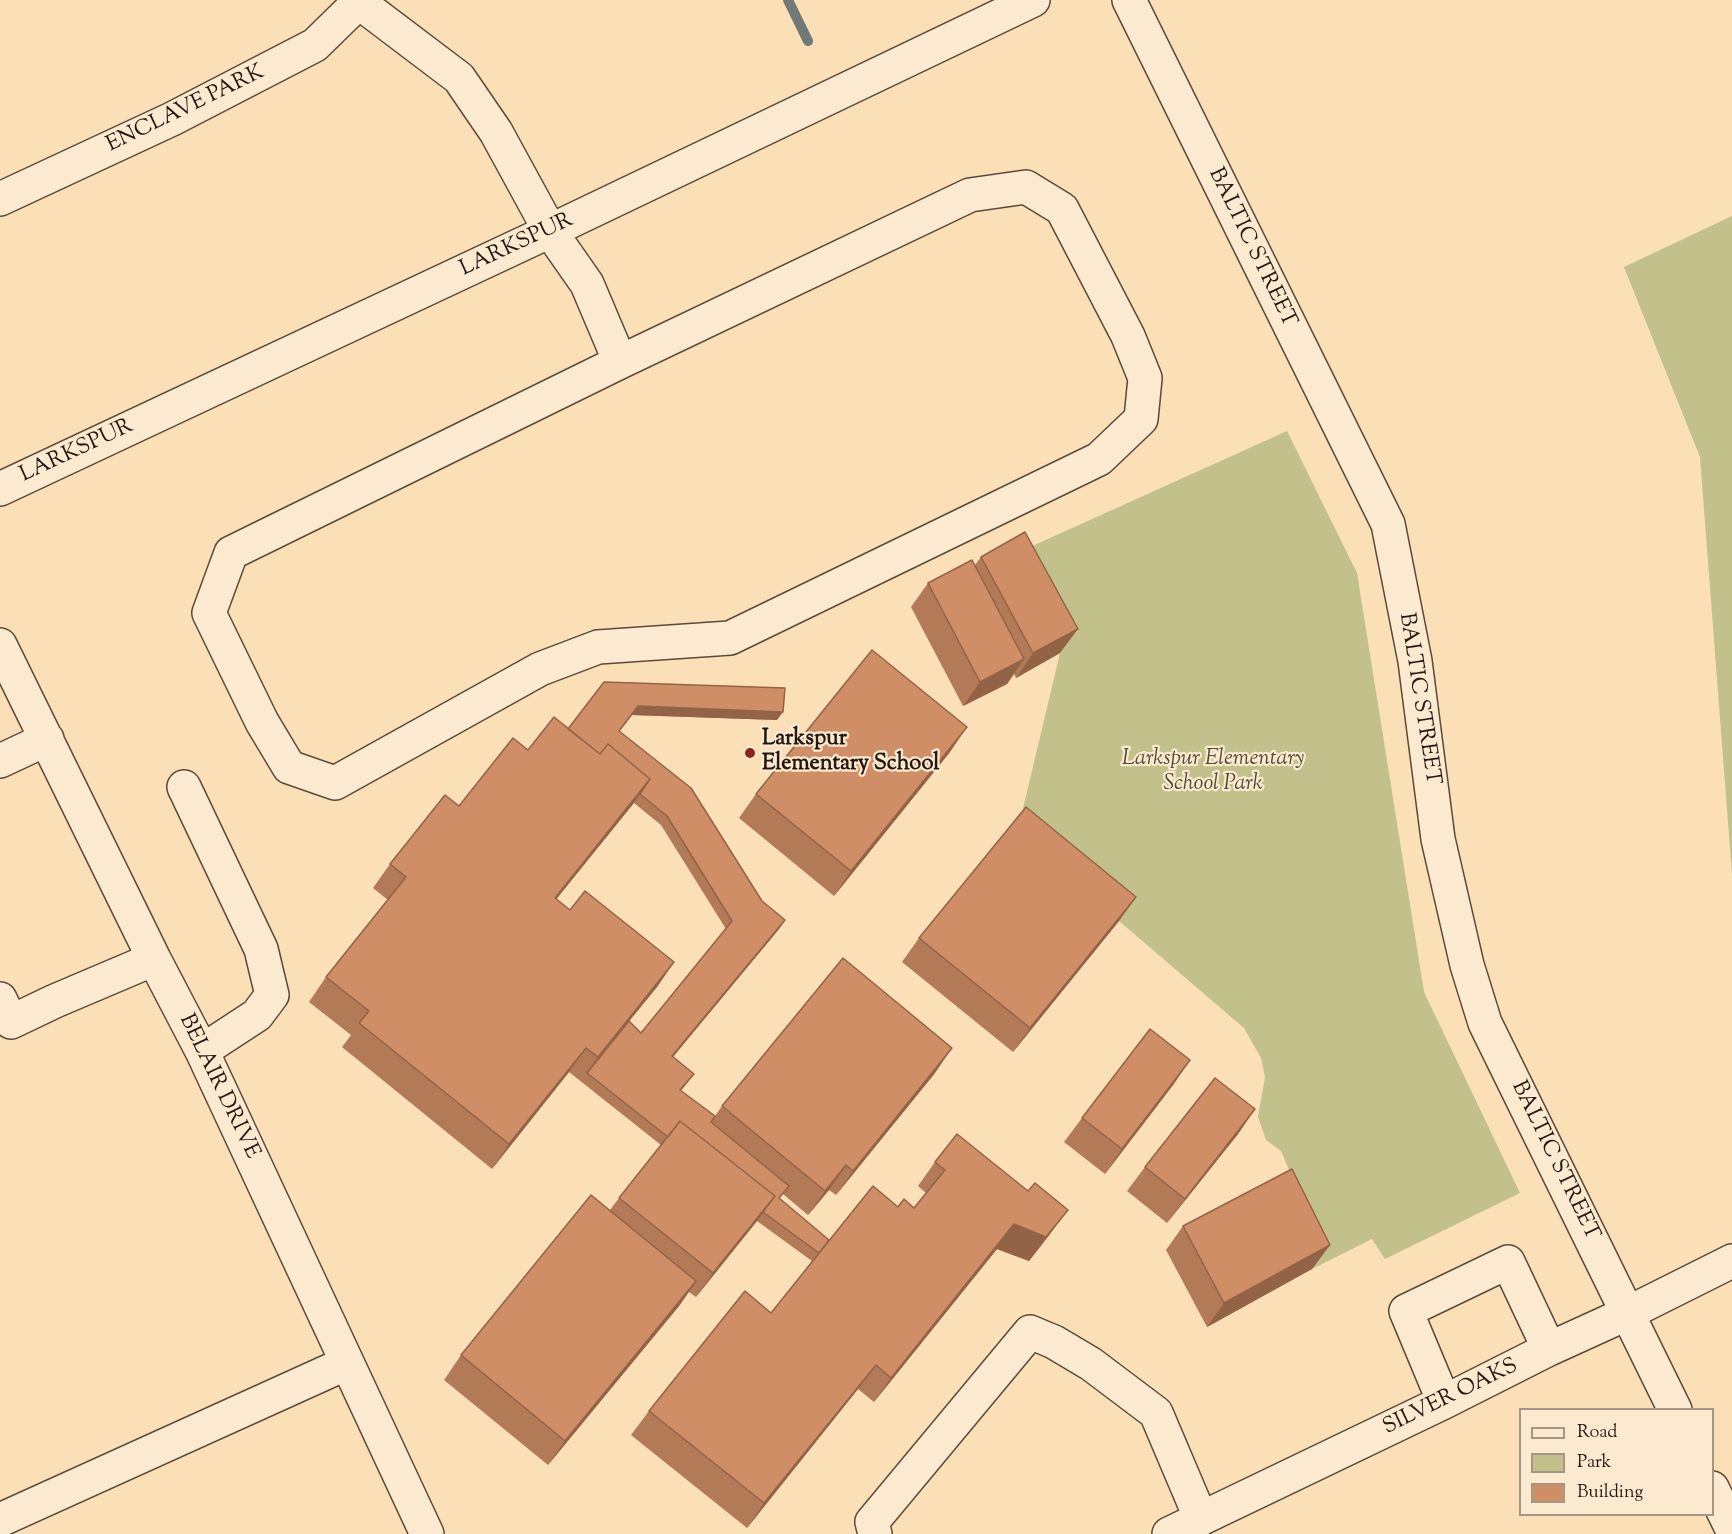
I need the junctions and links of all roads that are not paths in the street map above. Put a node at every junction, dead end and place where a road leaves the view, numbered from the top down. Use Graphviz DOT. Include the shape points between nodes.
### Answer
graph roads {
  1 [pos="1033,0"];
  2 [pos="1129,0"];
  3 [pos="357,1"];
  4 [pos="0,199"];
  5 [pos="550,231"];
  6 [pos="620,362"];
  7 [pos="0,489"];
  8 [pos="0,645"];
  9 [pos="47,739"];
  10 [pos="0,761"];
  11 [pos="184,787"];
  12 [pos="154,959"];
  13 [pos="0,999"];
  14 [pos="202,1051"];
  15 [pos="1732,1261"];
  16 [pos="1628,1313"];
  17 [pos="1549,1349"];
  18 [pos="347,1363"];
  19 [pos="1444,1402"];
  20 [pos="1674,1408"];
  21 [pos="1714,1490"];
  22 [pos="1201,1519"];
  23 [pos="0,1520"];
  24 [pos="1732,1529"];
  25 [pos="427,1534"];
  26 [pos="875,1534"];
  27 [pos="1169,1534"];
  1 -- 5 [label="street, LARKSPUR"];
  2 -- 16 [label="street, BALTIC STREET" via="1388,524 1414,661 1438,839 1467,965 1485,1023"];
  3 -- 4 [label="street, ENCLAVE PARK" via="315,45 172,119"];
  3 -- 5 [label="street" via="459,78 496,132"];
  5 -- 6 [label="street" via="587,284"];
  5 -- 7 [label="street, LARKSPUR"];
  6 -- 6 [label="street" via="231,553 208,613 289,767 334,783 540,669 598,647 730,638 1099,459 1141,419 1145,378 1128,336 1062,209 1026,187 970,195"];
  8 -- 9 [label="street, BELAIR DRIVE"];
  9 -- 10 [label="street"];
  9 -- 12 [label="street, BELAIR DRIVE"];
  11 -- 14 [label="street" via="261,949 272,995 257,1015"];
  12 -- 13 [label="street" via="10,1022"];
  12 -- 14 [label="street, BELAIR DRIVE"];
  14 -- 18 [label="street, BELAIR DRIVE"];
  15 -- 16 [label="street, SILVER OAKS"];
  16 -- 17 [label="street, SILVER OAKS"];
  16 -- 20 [label="street, BALTIC STREET"];
  17 -- 19 [label="street, SILVER OAKS"];
  17 -- 19 [label="street" via="1508,1262 1407,1311"];
  18 -- 23 [label="street"];
  18 -- 25 [label="street, BELAIR DRIVE"];
  19 -- 22 [label="street, SILVER OAKS"];
  21 -- 24 [label="street"];
  22 -- 26 [label="street" via="1156,1413 1091,1364 1030,1332 872,1522"];
  22 -- 27 [label="street, SILVER OAKS"];
}
